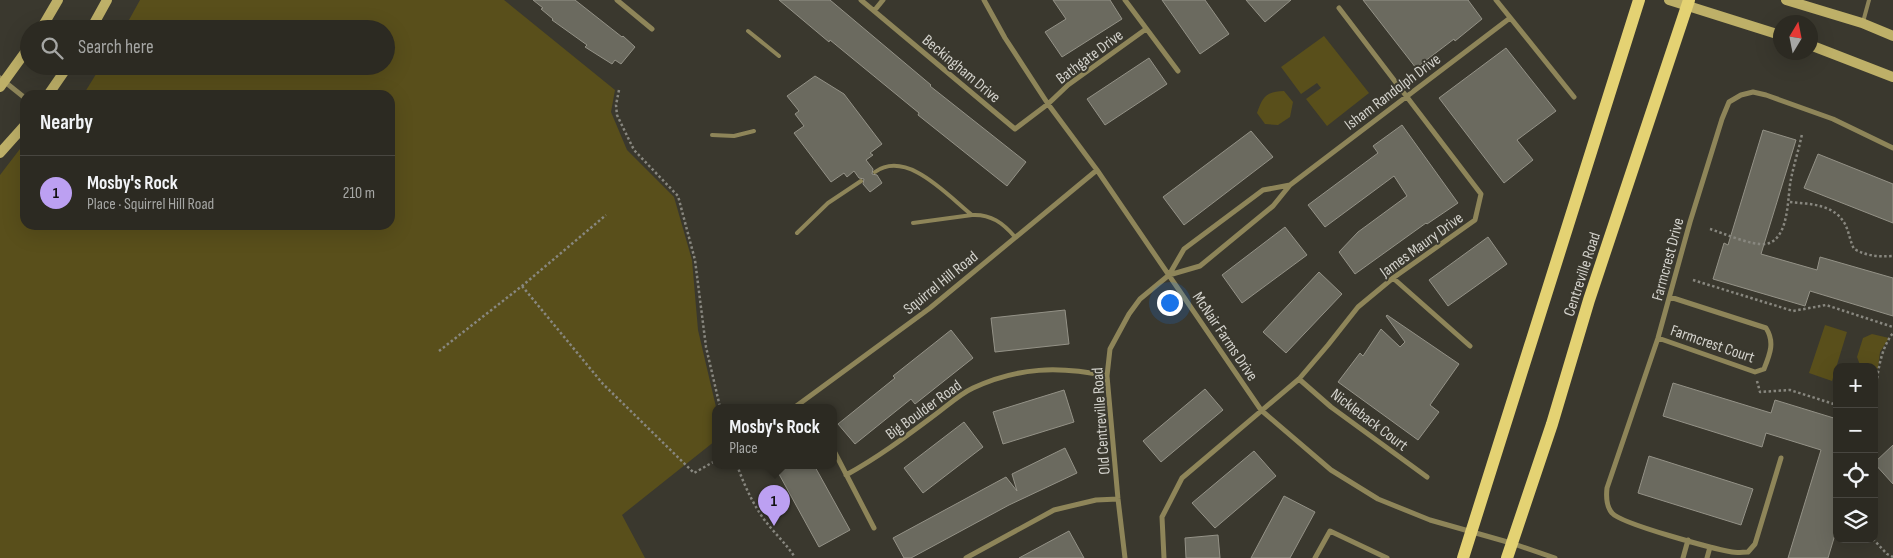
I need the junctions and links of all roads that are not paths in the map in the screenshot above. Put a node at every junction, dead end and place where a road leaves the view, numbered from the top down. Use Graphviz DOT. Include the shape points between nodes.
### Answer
graph roads {
  1 [pos="58,0"];
  2 [pos="107,0"];
  3 [pos="617,0"];
  4 [pos="861,0"];
  5 [pos="883,0"];
  6 [pos="984,0"];
  7 [pos="1125,0"];
  8 [pos="1496,0"];
  9 [pos="1639,0"];
  10 [pos="1670,0"];
  11 [pos="1786,0"];
  12 [pos="1869,0"];
  13 [pos="1688,3"];
  14 [pos="1339,8"];
  15 [pos="874,11"];
  16 [pos="1510,18"];
  17 [pos="46,20"];
  18 [pos="96,20"];
  19 [pos="1862,23"];
  20 [pos="652,29"];
  21 [pos="1146,30"];
  22 [pos="748,31"];
  23 [pos="1773,33"];
  24 [pos="1893,36"];
  25 [pos="1818,48"];
  26 [pos="779,56"];
  27 [pos="20,58"];
  28 [pos="1178,71"];
  29 [pos="62,75"];
  30 [pos="1893,77"];
  31 [pos="1,82"];
  32 [pos="51,90"];
  33 [pos="20,95"];
  34 [pos="1406,96"];
  35 [pos="1574,98"];
  36 [pos="1048,104"];
  37 [pos="754,130"];
  38 [pos="20,131"];
  39 [pos="712,135"];
  40 [pos="1893,148"];
  41 [pos="0,153"];
  42 [pos="1097,170"];
  43 [pos="874,172"];
  44 [pos="861,181"];
  45 [pos="1290,185"];
  46 [pos="972,215"];
  47 [pos="912,223"];
  48 [pos="797,233"];
  49 [pos="1015,237"];
  50 [pos="1169,275"];
  51 [pos="1393,278"];
  52 [pos="1670,297"];
  53 [pos="1658,338"];
  54 [pos="1470,346"];
  55 [pos="1107,376"];
  56 [pos="1299,378"];
  57 [pos="799,404"];
  58 [pos="1261,410"];
  59 [pos="837,457"];
  60 [pos="1781,458"];
  61 [pos="846,475"];
  62 [pos="1427,478"];
  63 [pos="1118,499"];
  64 [pos="874,528"];
  65 [pos="1472,532"];
  66 [pos="1688,540"];
  67 [pos="1511,543"];
  68 [pos="1710,547"];
  69 [pos="966,558"];
  70 [pos="1125,558"];
  71 [pos="1164,558"];
  72 [pos="1315,558"];
  73 [pos="1387,558"];
  74 [pos="1463,558"];
  75 [pos="1506,558"];
  76 [pos="1555,558"];
  77 [pos="1683,558"];
  78 [pos="1707,558"];
  1 -- 17 [label="street"];
  2 -- 18 [label="street"];
  3 -- 20 [label="street"];
  4 -- 15 [label="street, Beckingham Drive"];
  5 -- 15 [label="street"];
  6 -- 36 [label="street, McNair Farms Drive"];
  7 -- 21 [label="street"];
  8 -- 16 [label="street"];
  9 -- 65 [label="main road, Centreville Road"];
  10 -- 13 [label="street"];
  11 -- 19 [label="street"];
  12 -- 19 [label="lane"];
  13 -- 23 [label="street"];
  13 -- 67 [label="main road, Centreville Road"];
  14 -- 34 [label="street, James Maury Drive"];
  15 -- 36 [label="street, Beckingham Drive" via="1015,129"];
  16 -- 34 [label="street, Isham Randolph Drive"];
  16 -- 35 [label="street"];
  19 -- 24 [label="street"];
  21 -- 28 [label="street"];
  21 -- 36 [label="street, Bathgate Drive" via="1068,85"];
  22 -- 26 [label="lane"];
  25 -- 30 [label="street"];
  27 -- 31 [label="street"];
  29 -- 32 [label="street"];
  31 -- 33 [label="street"];
  34 -- 45 [label="street, Isham Randolph Drive"];
  34 -- 51 [label="street, James Maury Drive" via="1481,194 1475,220"];
  36 -- 42 [label="street, McNair Farms Drive"];
  37 -- 39 [label="lane" via="734,136"];
  38 -- 41 [label="street"];
  40 -- 52 [label="street, Farmcrest Drive" via="1833,119 1766,95 1753,92 1729,102 1690,222"];
  42 -- 49 [label="street, Squirrel Hill Road"];
  42 -- 50 [label="street, McNair Farms Drive"];
  43 -- 46 [label="lane" via="883,166 901,166 918,171"];
  44 -- 48 [label="lane" via="828,203"];
  45 -- 50 [label="street, Isham Randolph Drive" via="1273,206 1200,266"];
  45 -- 50 [label="street, Isham Randolph Drive" via="1263,190 1184,249"];
  46 -- 47 [label="lane"];
  46 -- 49 [label="lane" via="983,214 995,219"];
  49 -- 57 [label="street, Squirrel Hill Road" via="930,308"];
  50 -- 55 [label="street, Old Centreville Road" via="1140,299 1129,314 1110,349"];
  50 -- 58 [label="street, McNair Farms Drive"];
  51 -- 54 [label="street"];
  51 -- 56 [label="street, James Maury Drive" via="1358,307"];
  52 -- 53 [label="street, Farmcrest Drive"];
  52 -- 53 [label="street, Farmcrest Court" via="1766,328 1772,338 1770,354 1764,369 1755,372"];
  53 -- 66 [label="street, Farmcrest Drive" via="1607,488 1606,502 1612,514"];
  55 -- 61 [label="street, Big Boulder Road" via="1051,368 1010,374 972,389"];
  55 -- 63 [label="street, Old Centreville Road"];
  56 -- 58 [label="street, James Maury Drive"];
  56 -- 62 [label="street, Nickleback Court" via="1331,407"];
  58 -- 65 [label="street, McNair Farms Drive" via="1331,470 1378,499 1430,520"];
  58 -- 71 [label="street, James Maury Drive" via="1182,478 1162,517"];
  59 -- 61 [label="street"];
  60 -- 68 [label="street, Farmcrest Drive" via="1755,544 1748,552"];
  61 -- 64 [label="street"];
  63 -- 69 [label="street" via="1096,500 1054,510"];
  63 -- 70 [label="street, Old Centreville Road"];
  65 -- 67 [label="street, McNair Farms Drive"];
  65 -- 74 [label="main road, Centreville Road"];
  66 -- 68 [label="street, Farmcrest Drive"];
  66 -- 77 [label="street"];
  67 -- 75 [label="main road, Centreville Road"];
  67 -- 76 [label="street, McNair Farms Drive"];
  68 -- 78 [label="street"];
  72 -- 73 [label="street" via="1330,531"];
}
